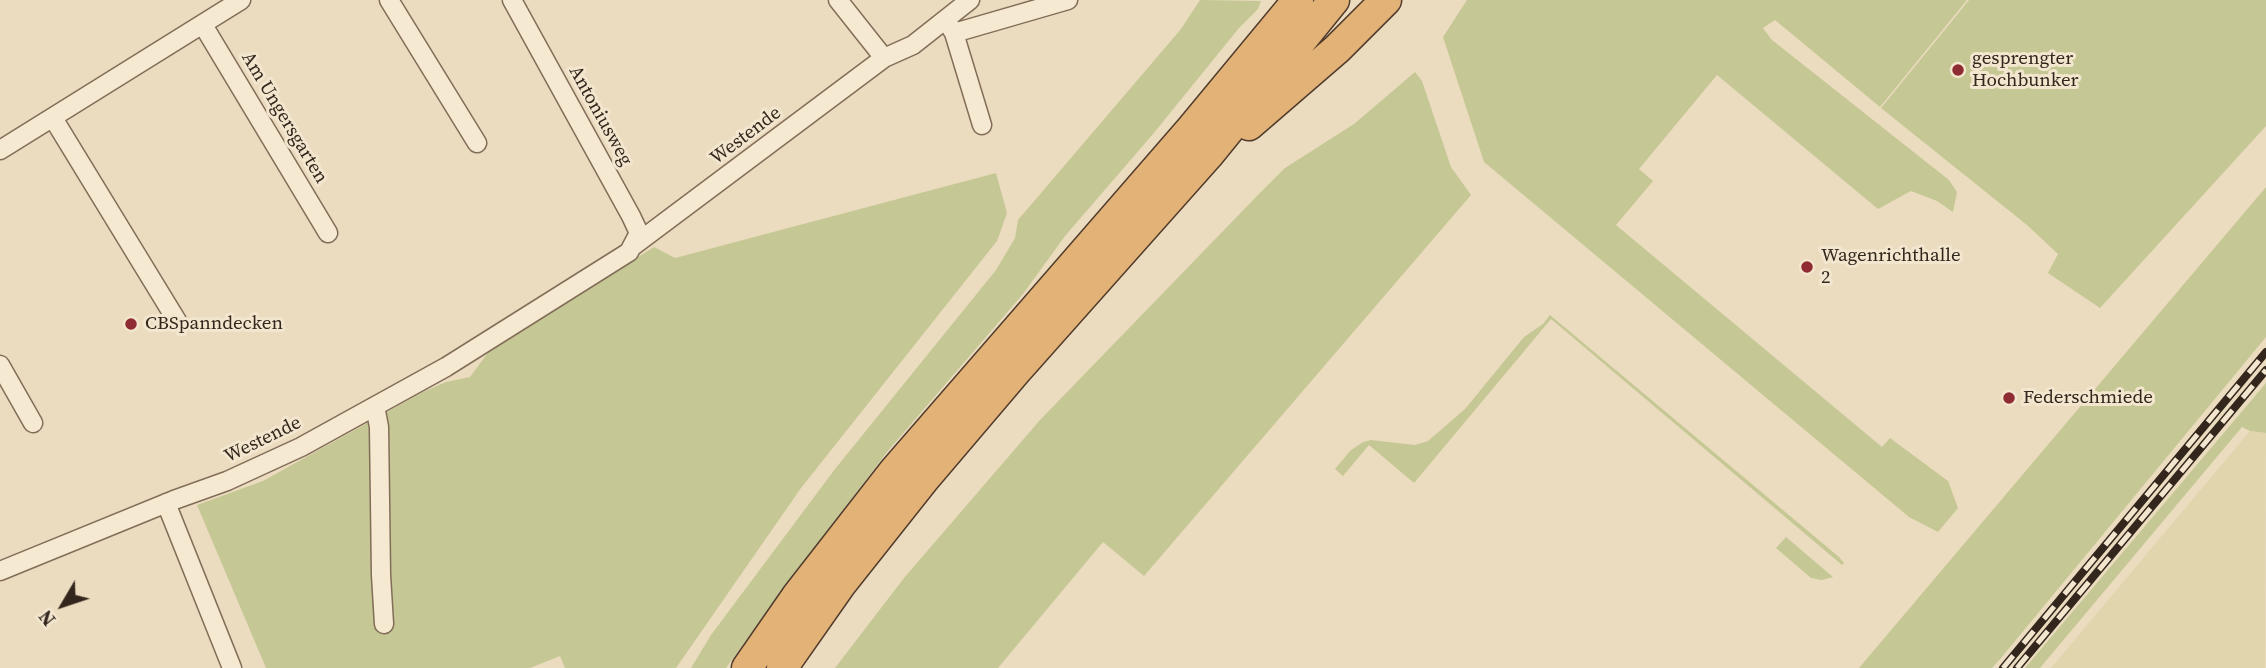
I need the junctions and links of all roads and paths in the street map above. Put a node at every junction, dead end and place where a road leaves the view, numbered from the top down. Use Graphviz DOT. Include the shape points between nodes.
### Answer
graph roads {
  1 [pos="241,0"];
  2 [pos="389,0"];
  3 [pos="512,0"];
  4 [pos="838,0"];
  5 [pos="970,0"];
  6 [pos="1068,0"];
  7 [pos="1278,0"];
  8 [pos="1298,0"];
  9 [pos="1334,0"];
  10 [pos="1386,0"];
  11 [pos="203,25"];
  12 [pos="950,26"];
  13 [pos="884,58"];
  14 [pos="1233,79"];
  15 [pos="53,118"];
  16 [pos="982,125"];
  17 [pos="477,143"];
  18 [pos="0,150"];
  19 [pos="1209,154"];
  20 [pos="328,233"];
  21 [pos="631,249"];
  22 [pos="177,321"];
  23 [pos="0,365"];
  24 [pos="374,407"];
  25 [pos="33,423"];
  26 [pos="166,503"];
  27 [pos="0,570"];
  28 [pos="384,624"];
  29 [pos="232,668"];
  30 [pos="747,668"];
  31 [pos="782,668"];
  1 -- 11 [label="street"];
  2 -- 17 [label="street"];
  3 -- 21 [label="street, Antoniusweg" via="631,216 639,233"];
  4 -- 13 [label="street"];
  5 -- 12 [label="street, Westende"];
  6 -- 12 [label="street, Westende"];
  7 -- 14 [label="highway"];
  8 -- 14 [label="highway"];
  9 -- 19 [label="highway"];
  10 -- 19 [label="highway" via="1263,115"];
  11 -- 15 [label="street"];
  11 -- 20 [label="street, Am Ungersgarten"];
  12 -- 13 [label="street, Westende"];
  12 -- 16 [label="street"];
  13 -- 21 [label="street, Westende"];
  14 -- 30 [label="highway" via="895,470"];
  15 -- 18 [label="street"];
  15 -- 22 [label="street"];
  19 -- 31 [label="highway" via="925,478"];
  21 -- 24 [label="street, Westende" via="446,367"];
  23 -- 25 [label="street"];
  24 -- 26 [label="street, Westende" via="228,481"];
  24 -- 28 [label="street" via="379,426"];
  26 -- 27 [label="street, Westende"];
  26 -- 29 [label="street"];
}
